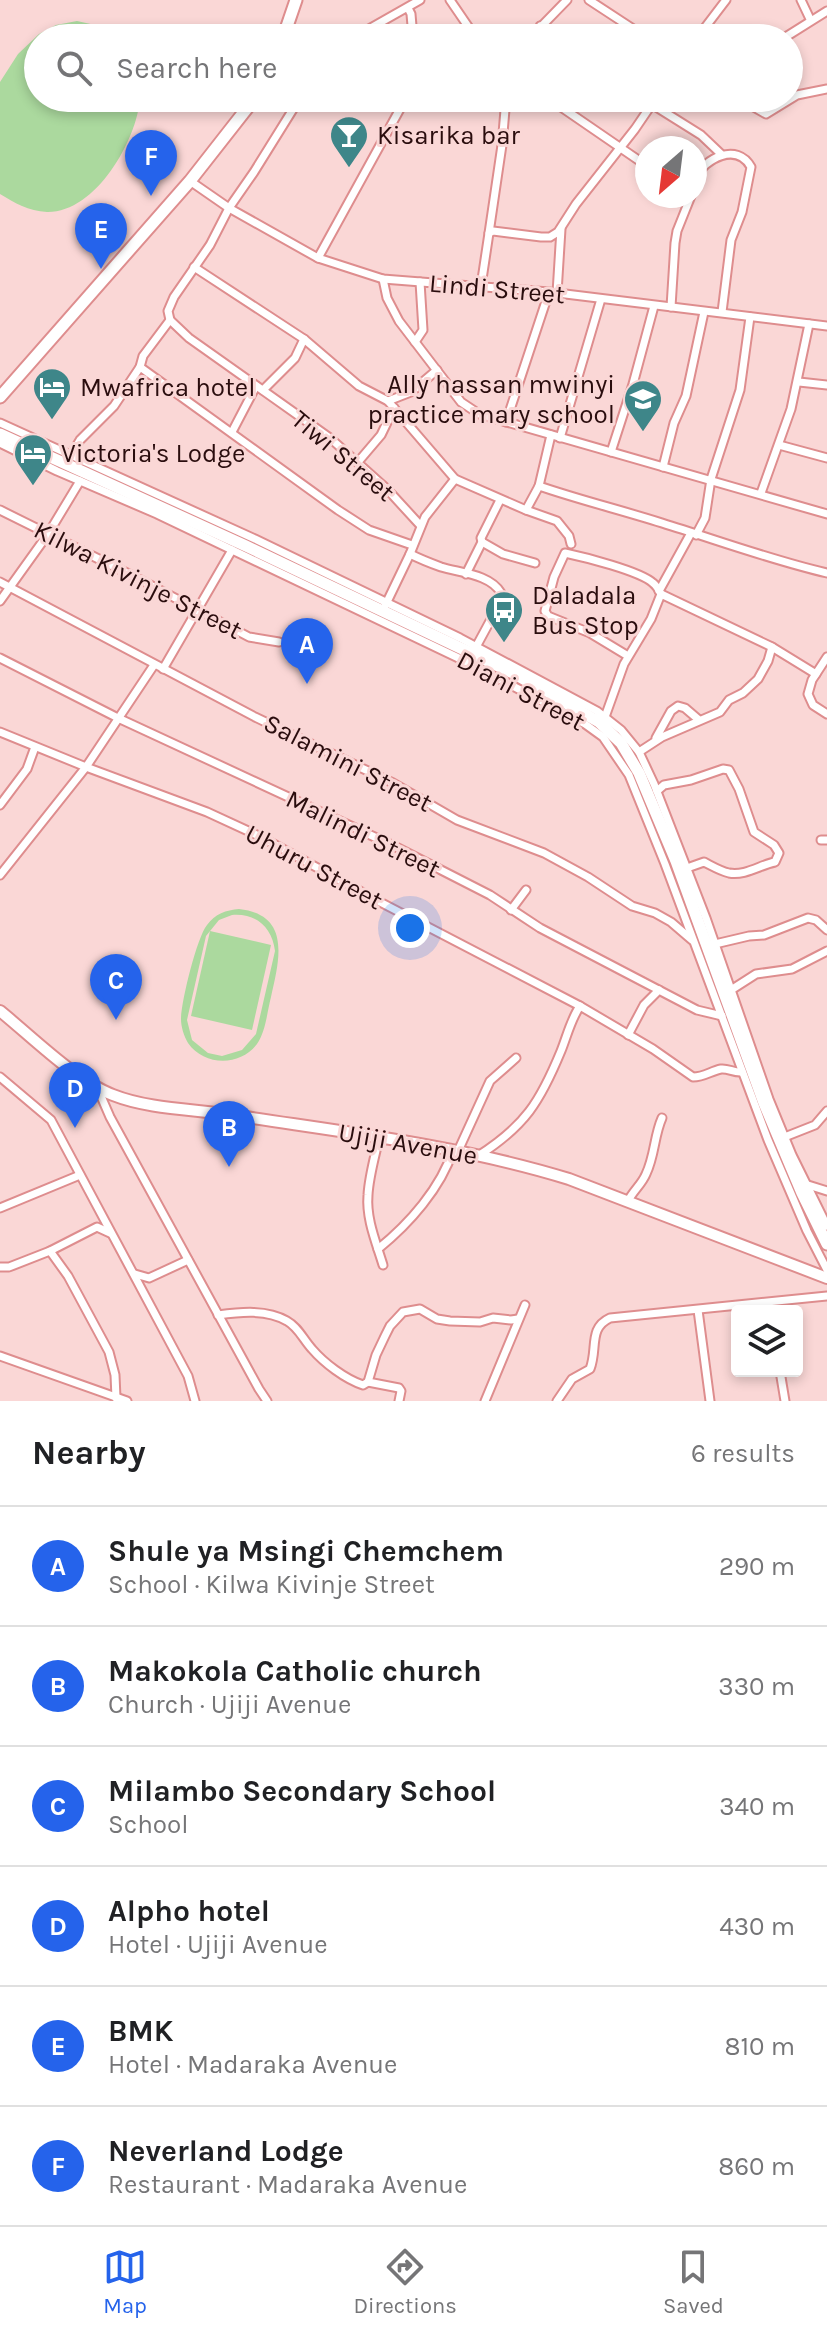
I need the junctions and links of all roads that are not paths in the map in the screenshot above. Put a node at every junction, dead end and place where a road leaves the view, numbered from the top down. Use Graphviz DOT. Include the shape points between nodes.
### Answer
graph roads {
  1 [pos="296,0"];
  2 [pos="400,0"];
  3 [pos="420,0"];
  4 [pos="450,0"];
  5 [pos="567,0"];
  6 [pos="589,0"];
  7 [pos="726,0"];
  8 [pos="801,0"];
  9 [pos="406,8"];
  10 [pos="827,11"];
  11 [pos="810,19"];
  12 [pos="288,24"];
  13 [pos="378,24"];
  14 [pos="412,24"];
  15 [pos="466,24"];
  16 [pos="542,24"];
  17 [pos="626,24"];
  18 [pos="708,24"];
  19 [pos="803,24"];
  20 [pos="827,89"];
  21 [pos="803,94"];
  22 [pos="244,112"];
  23 [pos="291,112"];
  24 [pos="398,112"];
  25 [pos="505,112"];
  26 [pos="568,112"];
  27 [pos="647,112"];
  28 [pos="668,112"];
  29 [pos="621,148"];
  30 [pos="721,154"];
  31 [pos="635,158"];
  32 [pos="707,163"];
  33 [pos="190,181"];
  34 [pos="229,208"];
  35 [pos="686,208"];
  36 [pos="561,229"];
  37 [pos="489,233"];
  38 [pos="318,258"];
  39 [pos="194,267"];
  40 [pos="383,279"];
  41 [pos="420,282"];
  42 [pos="481,286"];
  43 [pos="553,293"];
  44 [pos="601,299"];
  45 [pos="654,306"];
  46 [pos="671,307"];
  47 [pos="704,312"];
  48 [pos="722,312"];
  49 [pos="750,317"];
  50 [pos="170,320"];
  51 [pos="809,324"];
  52 [pos="827,326"];
  53 [pos="304,339"];
  54 [pos="415,342"];
  55 [pos="140,367"];
  56 [pos="437,370"];
  57 [pos="799,382"];
  58 [pos="827,385"];
  59 [pos="260,388"];
  60 [pos="0,397"];
  61 [pos="388,401"];
  62 [pos="394,408"];
  63 [pos="506,422"];
  64 [pos="0,423"];
  65 [pos="232,432"];
  66 [pos="0,434"];
  67 [pos="551,435"];
  68 [pos="560,438"];
  69 [pos="0,443"];
  70 [pos="779,445"];
  71 [pos="611,452"];
  72 [pos="827,458"];
  73 [pos="68,460"];
  74 [pos="358,462"];
  75 [pos="663,467"];
  76 [pos="455,479"];
  77 [pos="711,479"];
  78 [pos="80,481"];
  79 [pos="539,486"];
  80 [pos="761,493"];
  81 [pos="500,500"];
  82 [pos="0,510"];
  83 [pos="526,510"];
  84 [pos="827,514"];
  85 [pos="420,525"];
  86 [pos="48,534"];
  87 [pos="694,534"];
  88 [pos="482,542"];
  89 [pos="571,544"];
  90 [pos="412,545"];
  91 [pos="232,550"];
  92 [pos="410,554"];
  93 [pos="535,563"];
  94 [pos="827,573"];
  95 [pos="466,574"];
  96 [pos="0,582"];
  97 [pos="10,587"];
  98 [pos="660,592"];
  99 [pos="0,601"];
  100 [pos="385,607"];
  101 [pos="198,610"];
  102 [pos="279,642"];
  103 [pos="476,647"];
  104 [pos="772,647"];
  105 [pos="628,656"];
  106 [pos="827,657"];
  107 [pos="0,658"];
  108 [pos="154,665"];
  109 [pos="163,669"];
  110 [pos="816,674"];
  111 [pos="827,714"];
  112 [pos="118,718"];
  113 [pos="602,718"];
  114 [pos="699,720"];
  115 [pos="0,732"];
  116 [pos="654,740"];
  117 [pos="35,747"];
  118 [pos="639,752"];
  119 [pos="86,767"];
  120 [pos="657,791"];
  121 [pos="0,805"];
  122 [pos="687,868"];
  123 [pos="0,875"];
  124 [pos="526,890"];
  125 [pos="511,910"];
  126 [pos="827,930"];
  127 [pos="694,942"];
  128 [pos="715,944"];
  129 [pos="827,951"];
  130 [pos="659,990"];
  131 [pos="731,990"];
  132 [pos="580,1006"];
  133 [pos="0,1011"];
  134 [pos="722,1016"];
  135 [pos="628,1035"];
  136 [pos="516,1058"];
  137 [pos="742,1072"];
  138 [pos="0,1077"];
  139 [pos="97,1087"];
  140 [pos="827,1111"];
  141 [pos="662,1118"];
  142 [pos="379,1138"];
  143 [pos="782,1138"];
  144 [pos="456,1151"];
  145 [pos="478,1156"];
  146 [pos="80,1175"];
  147 [pos="808,1185"];
  148 [pos="827,1191"];
  149 [pos="628,1201"];
  150 [pos="0,1208"];
  151 [pos="827,1226"];
  152 [pos="112,1234"];
  153 [pos="827,1244"];
  154 [pos="378,1249"];
  155 [pos="50,1251"];
  156 [pos="188,1260"];
  157 [pos="383,1265"];
  158 [pos="0,1267"];
  159 [pos="827,1270"];
  160 [pos="133,1274"];
  161 [pos="149,1278"];
  162 [pos="827,1278"];
  163 [pos="144,1293"];
  164 [pos="827,1296"];
  165 [pos="781,1301"];
  166 [pos="525,1305"];
  167 [pos="780,1305"];
  168 [pos="698,1310"];
  169 [pos="218,1315"];
  170 [pos="518,1319"];
  171 [pos="0,1356"];
  172 [pos="781,1377"];
  173 [pos="368,1382"];
  174 [pos="116,1398"];
  175 [pos="127,1401"];
  176 [pos="195,1401"];
  177 [pos="267,1401"];
  178 [pos="399,1401"];
  179 [pos="485,1401"];
  180 [pos="557,1401"];
  181 [pos="710,1401"];
  182 [pos="785,1401"];
  1 -- 12 [label="main road"];
  2 -- 9 [label="street"];
  3 -- 9 [label="street"];
  4 -- 15 [label="street"];
  5 -- 16 [label="street"];
  6 -- 17 [label="street"];
  7 -- 18 [label="street"];
  8 -- 11 [label="street"];
  9 -- 13 [label="street"];
  9 -- 14 [label="street"];
  10 -- 11 [label="street"];
  11 -- 19 [label="street"];
  20 -- 21 [label="street"];
  22 -- 33 [label="main road"];
  23 -- 34 [label="street"];
  24 -- 38 [label="street"];
  25 -- 37 [label="street"];
  26 -- 29 [label="street"];
  27 -- 29 [label="street"];
  28 -- 30 [label="street"];
  29 -- 31 [label="street"];
  29 -- 36 [label="street"];
  30 -- 32 [label="street"];
  30 -- 48 [label="street" via="744,159 751,167 731,240"];
  33 -- 34 [label="street, Lindi Street"];
  33 -- 60 [label="main road"];
  34 -- 38 [label="street, Lindi Street"];
  34 -- 39 [label="street"];
  35 -- 46 [label="street" via="673,257"];
  36 -- 37 [label="street" via="550,237"];
  36 -- 43 [label="street"];
  37 -- 42 [label="street"];
  38 -- 40 [label="street, Lindi Street"];
  39 -- 50 [label="street" via="170,305"];
  39 -- 53 [label="street"];
  40 -- 41 [label="street, Lindi Street"];
  40 -- 54 [label="street" via="392,308"];
  41 -- 42 [label="street, Lindi Street"];
  41 -- 54 [label="street" via="423,330"];
  42 -- 43 [label="street, Lindi Street"];
  43 -- 44 [label="street, Lindi Street"];
  43 -- 63 [label="street"];
  44 -- 45 [label="street, Lindi Street"];
  44 -- 68 [label="street"];
  45 -- 46 [label="street, Lindi Street"];
  45 -- 71 [label="street"];
  46 -- 47 [label="street, Lindi Street"];
  47 -- 48 [label="street, Lindi Street"];
  47 -- 75 [label="street" via="686,396"];
  48 -- 49 [label="street, Lindi Street"];
  49 -- 51 [label="street, Lindi Street"];
  49 -- 77 [label="street" via="740,390"];
  50 -- 55 [label="street"];
  50 -- 59 [label="street, Tiwi Street"];
  51 -- 52 [label="street, Lindi Street"];
  51 -- 57 [label="street"];
  53 -- 59 [label="street, Tiwi Street" via="295,358"];
  53 -- 61 [label="street" via="359,386"];
  54 -- 56 [label="street"];
  55 -- 65 [label="street"];
  55 -- 73 [label="street"];
  56 -- 61 [label="street" via="411,392"];
  56 -- 63 [label="street" via="470,409"];
  57 -- 58 [label="street"];
  57 -- 70 [label="street"];
  59 -- 65 [label="street"];
  59 -- 74 [label="street, Tiwi Street"];
  61 -- 62 [label="street"];
  62 -- 74 [label="street" via="381,435"];
  62 -- 76 [label="street"];
  63 -- 67 [label="street"];
  64 -- 73 [label="street"];
  65 -- 90 [label="street" via="355,521"];
  66 -- 73 [label="main road"];
  67 -- 68 [label="street"];
  67 -- 79 [label="street"];
  68 -- 71 [label="street"];
  69 -- 78 [label="street, Diani Street"];
  70 -- 72 [label="street"];
  70 -- 80 [label="street"];
  71 -- 75 [label="street"];
  73 -- 100 [label="main road"];
  74 -- 85 [label="street, Tiwi Street"];
  75 -- 77 [label="street"];
  76 -- 81 [label="street"];
  76 -- 85 [label="street"];
  77 -- 80 [label="street"];
  77 -- 87 [label="street" via="705,518"];
  78 -- 86 [label="street"];
  78 -- 91 [label="street, Diani Street"];
  79 -- 83 [label="street"];
  79 -- 87 [label="street"];
  80 -- 84 [label="street"];
  81 -- 83 [label="street"];
  81 -- 88 [label="street"];
  82 -- 86 [label="street, Kilwa Kivinje Street"];
  83 -- 89 [label="street" via="562,524"];
  85 -- 90 [label="street"];
  86 -- 97 [label="street"];
  86 -- 101 [label="street, Kilwa Kivinje Street"];
  87 -- 94 [label="street"];
  87 -- 98 [label="street"];
  88 -- 93 [label="street"];
  88 -- 95 [label="street"];
  90 -- 92 [label="street"];
  91 -- 101 [label="street"];
  91 -- 127 [label="street, Diani Street" via="471,664 603,737 629,775"];
  92 -- 95 [label="street"];
  92 -- 100 [label="street"];
  95 -- 103 [label="street" via="501,593"];
  96 -- 97 [label="street, Salamini Street"];
  97 -- 99 [label="street"];
  97 -- 108 [label="street, Salamini Street"];
  98 -- 104 [label="street"];
  98 -- 105 [label="street" via="651,619"];
  98 -- 105 [label="street" via="653,582 620,569 562,556 546,605 548,616"];
  100 -- 103 [label="street"];
  100 -- 113 [label="main road"];
  101 -- 102 [label="street, Kilwa Kivinje Street" via="249,637"];
  101 -- 109 [label="street"];
  103 -- 113 [label="street"];
  104 -- 110 [label="street"];
  104 -- 114 [label="street" via="758,679 720,712"];
  105 -- 113 [label="street"];
  106 -- 110 [label="street"];
  107 -- 112 [label="street, Malindi Street"];
  108 -- 109 [label="street, Salamini Street"];
  108 -- 112 [label="street"];
  109 -- 127 [label="street, Salamini Street" via="457,820 544,853 632,906 671,922"];
  110 -- 111 [label="street" via="809,700"];
  112 -- 119 [label="street"];
  112 -- 125 [label="street, Malindi Street" via="394,846"];
  113 -- 118 [label="street" via="621,730"];
  113 -- 143 [label="main road" via="639,773"];
  114 -- 116 [label="street"];
  114 -- 116 [label="street" via="678,706"];
  115 -- 117 [label="street, Uhuru Street"];
  116 -- 118 [label="street"];
  117 -- 119 [label="street, Uhuru Street"];
  117 -- 121 [label="street" via="27,769"];
  118 -- 120 [label="street"];
  119 -- 123 [label="street"];
  119 -- 132 [label="street, Uhuru Street" via="261,837"];
  120 -- 122 [label="street"];
  120 -- 122 [label="street" via="729,770 754,832 779,853 775,862 745,872 728,873 704,862"];
  122 -- 128 [label="street"];
  124 -- 125 [label="street"];
  125 -- 130 [label="street, Malindi Street"];
  126 -- 128 [label="street" via="808,918 764,935"];
  127 -- 134 [label="street, Diani Street"];
  128 -- 131 [label="street"];
  129 -- 131 [label="street" via="792,969 756,974"];
  130 -- 134 [label="street, Malindi Street"];
  130 -- 135 [label="street"];
  131 -- 143 [label="street"];
  132 -- 135 [label="street, Uhuru Street"];
  132 -- 145 [label="street" via="537,1102 511,1132"];
  133 -- 139 [label="main road, Ujiji Avenue"];
  134 -- 137 [label="street, Diani Street"];
  135 -- 137 [label="street, Uhuru Street" via="693,1077 722,1069"];
  136 -- 144 [label="street" via="490,1081"];
  137 -- 159 [label="street, Diani Street"];
  138 -- 146 [label="street" via="51,1120"];
  139 -- 142 [label="main road, Ujiji Avenue" via="151,1104"];
  139 -- 156 [label="street"];
  140 -- 143 [label="street" via="815,1125"];
  141 -- 149 [label="street" via="646,1174"];
  142 -- 144 [label="main road, Ujiji Avenue"];
  142 -- 154 [label="street" via="368,1193"];
  143 -- 147 [label="street"];
  143 -- 153 [label="main road"];
  144 -- 145 [label="main road, Ujiji Avenue"];
  144 -- 154 [label="street" via="418,1209"];
  145 -- 149 [label="main road, Ujiji Avenue" via="540,1170"];
  146 -- 150 [label="street"];
  146 -- 152 [label="street"];
  147 -- 148 [label="street"];
  147 -- 151 [label="street"];
  149 -- 162 [label="main road, Ujiji Avenue"];
  152 -- 155 [label="street" via="97,1227"];
  152 -- 160 [label="street"];
  154 -- 157 [label="street"];
  155 -- 158 [label="street"];
  155 -- 174 [label="street" via="109,1352"];
  156 -- 161 [label="street"];
  156 -- 169 [label="street"];
  160 -- 161 [label="street"];
  160 -- 163 [label="street"];
  161 -- 163 [label="street"];
  163 -- 176 [label="street" via="188,1376"];
  164 -- 165 [label="street"];
  165 -- 167 [label="street"];
  165 -- 168 [label="street"];
  166 -- 170 [label="street"];
  168 -- 180 [label="street" via="605,1320 596,1329 590,1369 570,1380"];
  168 -- 181 [label="street"];
  169 -- 173 [label="street" via="282,1318 333,1367 359,1385"];
  169 -- 177 [label="street"];
  170 -- 173 [label="street" via="450,1321 420,1309 403,1312 381,1344"];
  170 -- 179 [label="street"];
  171 -- 174 [label="street"];
  172 -- 182 [label="street"];
  173 -- 178 [label="street" via="399,1388"];
  174 -- 175 [label="street"];
}
